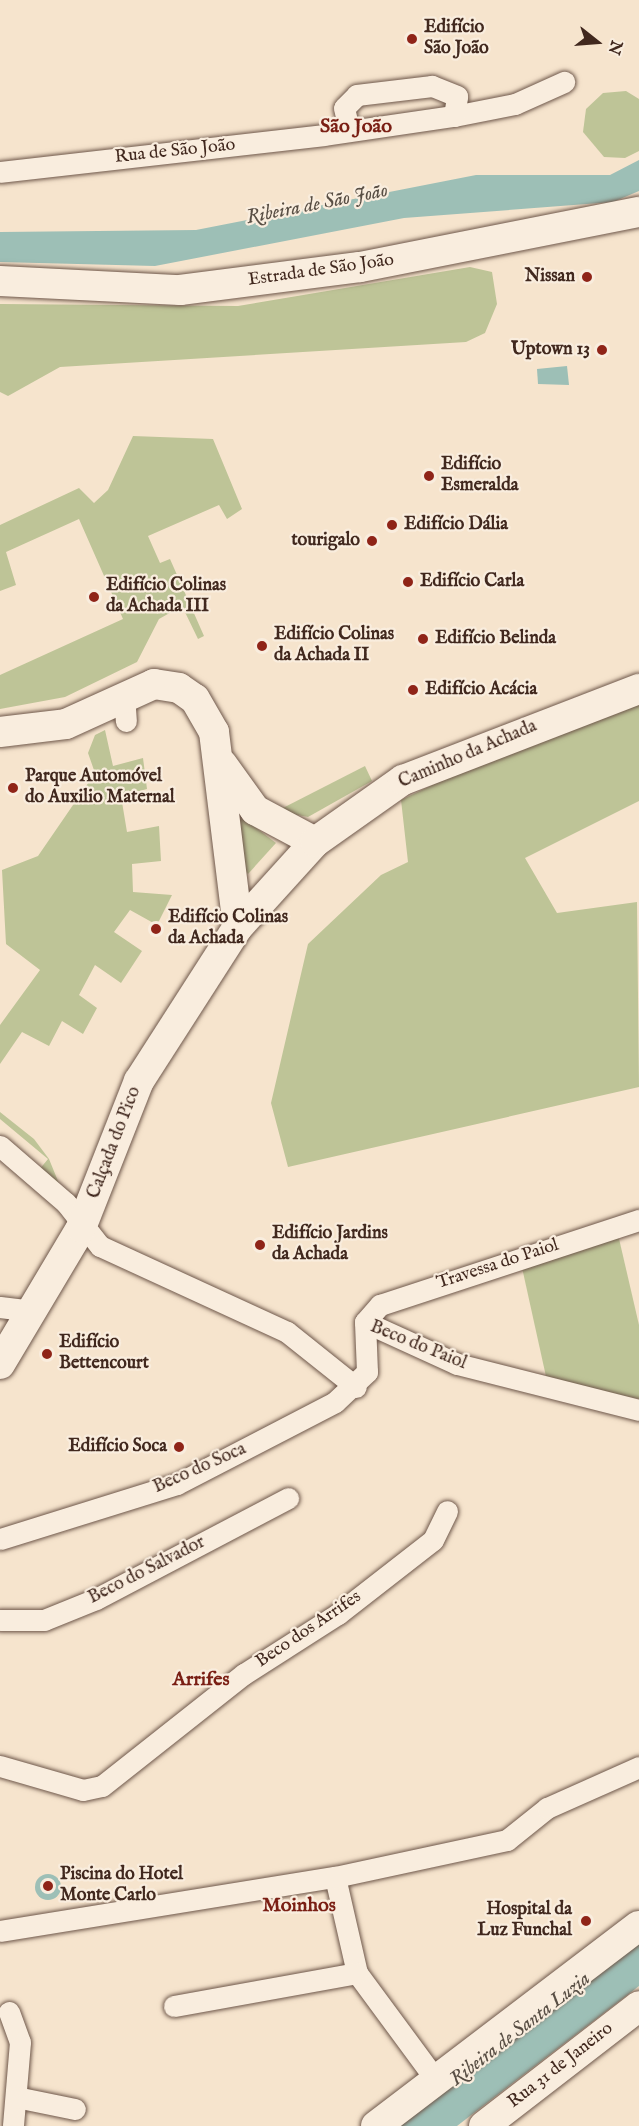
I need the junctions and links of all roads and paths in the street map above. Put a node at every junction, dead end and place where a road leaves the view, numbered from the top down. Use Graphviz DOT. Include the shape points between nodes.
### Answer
graph roads {
  1 [pos="564,82"];
  2 [pos="454,116"];
  3 [pos="349,130"];
  4 [pos="0,172"];
  5 [pos="639,212"];
  6 [pos="0,280"];
  7 [pos="639,689"];
  8 [pos="0,732"];
  9 [pos="219,759"];
  10 [pos="315,842"];
  11 [pos="238,927"];
  12 [pos="0,1146"];
  13 [pos="639,1220"];
  14 [pos="81,1228"];
  15 [pos="0,1306"];
  16 [pos="31,1311"];
  17 [pos="364,1322"];
  18 [pos="0,1364"];
  19 [pos="356,1387"];
  20 [pos="639,1410"];
  21 [pos="288,1498"];
  22 [pos="447,1511"];
  23 [pos="0,1539"];
  24 [pos="0,1620"];
  25 [pos="0,1766"];
  26 [pos="639,1767"];
  27 [pos="335,1877"];
  28 [pos="639,1926"];
  29 [pos="0,1931"];
  30 [pos="357,1972"];
  31 [pos="174,2006"];
  32 [pos="639,2006"];
  33 [pos="9,2012"];
  34 [pos="436,2080"];
  35 [pos="16,2097"];
  36 [pos="75,2109"];
  37 [pos="13,2126"];
  38 [pos="376,2126"];
  39 [pos="484,2126"];
  1 -- 2 [label="street, Rua de São João" via="515,104"];
  2 -- 3 [label="street, Rua de São João"];
  2 -- 3 [label="street" via="457,96 432,86 357,95 344,108"];
  3 -- 4 [label="street, Rua de São João"];
  5 -- 6 [label="street, Estrada de São João" via="360,267 180,290"];
  7 -- 10 [label="street, Caminho da Achada" via="403,780"];
  8 -- 9 [label="street" via="66,724 125,707 154,684 188,693 203,708"];
  9 -- 10 [label="street" via="255,810"];
  9 -- 11 [label="street"];
  10 -- 11 [label="street, Caminho da Achada"];
  11 -- 14 [label="street, Calçada do Pico" via="134,1091"];
  12 -- 14 [label="street" via="66,1203"];
  13 -- 17 [label="street, Travessa do Paiol" via="389,1301"];
  14 -- 16 [label="street, Calçada do Pico"];
  14 -- 19 [label="street" via="100,1246 287,1332"];
  15 -- 16 [label="street"];
  16 -- 18 [label="street, Calçada do Pico"];
  17 -- 19 [label="street, Beco do Paiol" via="369,1362"];
  17 -- 20 [label="street, Beco do Paiol" via="457,1365"];
  19 -- 23 [label="street, Beco do Soca" via="312,1416 177,1484"];
  21 -- 24 [label="street, Beco do Salvador" via="86,1603 30,1623"];
  22 -- 25 [label="street, Beco dos Arrifes" via="433,1540 338,1614 218,1694 102,1786 83,1790"];
  26 -- 27 [label="street" via="547,1808 507,1840"];
  27 -- 29 [label="street"];
  27 -- 30 [label="street"];
  28 -- 34 [label="street"];
  30 -- 31 [label="street"];
  30 -- 34 [label="street"];
  32 -- 39 [label="street, Rua 31 de Janeiro"];
  33 -- 35 [label="street" via="20,2042"];
  34 -- 38 [label="street"];
  35 -- 36 [label="street"];
  35 -- 37 [label="street"];
}
